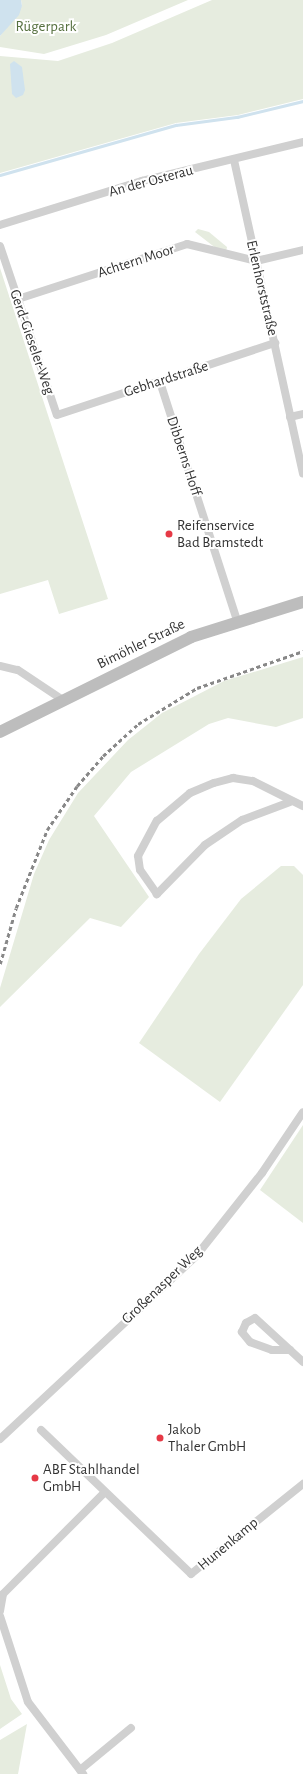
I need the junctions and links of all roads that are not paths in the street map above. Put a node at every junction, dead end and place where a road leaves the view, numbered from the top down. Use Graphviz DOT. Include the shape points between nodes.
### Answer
graph roads {
  1 [pos="303,142"];
  2 [pos="234,160"];
  3 [pos="0,225"];
  4 [pos="0,246"];
  5 [pos="303,250"];
  6 [pos="256,261"];
  7 [pos="18,299"];
  8 [pos="275,343"];
  9 [pos="160,382"];
  10 [pos="303,414"];
  11 [pos="57,415"];
  12 [pos="290,417"];
  13 [pos="303,473"];
  14 [pos="303,602"];
  15 [pos="237,621"];
  16 [pos="0,666"];
  17 [pos="63,700"];
  18 [pos="0,732"];
  19 [pos="290,802"];
  20 [pos="303,806"];
  21 [pos="303,1112"];
  22 [pos="290,1350"];
  23 [pos="303,1362"];
  24 [pos="41,1430"];
  25 [pos="0,1439"];
  26 [pos="303,1484"];
  27 [pos="104,1493"];
  28 [pos="0,1610"];
  29 [pos="0,1616"];
  30 [pos="131,1728"];
  31 [pos="82,1772"];
  1 -- 2 [label="street, An der Osterau"];
  2 -- 3 [label="street, An der Osterau" via="142,181"];
  2 -- 6 [label="street, Erlenhorststraße"];
  4 -- 7 [label="street, Gerd-Gieseler-Weg"];
  5 -- 6 [label="street"];
  6 -- 7 [label="street, Achtern Moor" via="187,244"];
  6 -- 8 [label="street, Erlenhorststraße"];
  7 -- 11 [label="street, Gerd-Gieseler-Weg"];
  8 -- 9 [label="street, Gebhardstraße"];
  8 -- 12 [label="street, Erlenhorststraße"];
  9 -- 11 [label="street, Gebhardstraße"];
  9 -- 15 [label="street, Dibberns Hoff"];
  10 -- 12 [label="street"];
  12 -- 13 [label="street, Erlenhorststraße"];
  14 -- 15 [label="street, Bimöhler Straße"];
  15 -- 17 [label="street, Bimöhler Straße" via="191,637"];
  16 -- 17 [label="street" via="18,670"];
  17 -- 18 [label="street, Bimöhler Straße"];
  19 -- 19 [label="street" via="270,787 233,778 190,793 157,821 145,839 138,856 140,870 157,894 205,845 242,820"];
  19 -- 20 [label="street"];
  21 -- 25 [label="street, Großenasper Weg" via="262,1173 196,1255"];
  22 -- 22 [label="street" via="272,1350 250,1342 242,1332 246,1323 255,1318"];
  22 -- 23 [label="street"];
  24 -- 27 [label="street, Hunenkamp"];
  26 -- 27 [label="street, Hunenkamp" via="191,1574"];
  27 -- 28 [label="street" via="3,1594"];
  29 -- 31 [label="street" via="28,1702"];
  30 -- 31 [label="street"];
}
